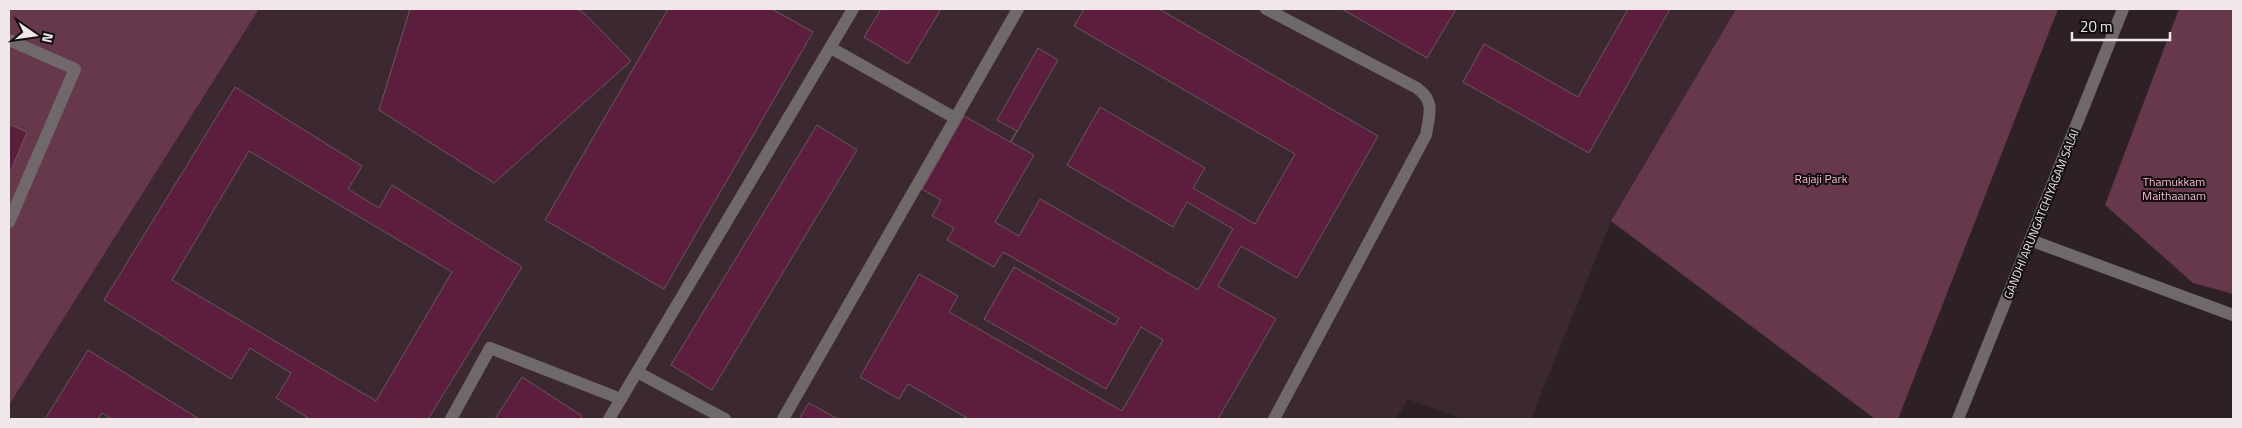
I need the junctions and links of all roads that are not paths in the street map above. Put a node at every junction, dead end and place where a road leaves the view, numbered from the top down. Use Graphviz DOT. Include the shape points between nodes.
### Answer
graph roads {
  1 [pos="851,9"];
  2 [pos="1018,9"];
  3 [pos="1266,9"];
  4 [pos="2123,9"];
  5 [pos="9,40"];
  6 [pos="830,48"];
  7 [pos="955,118"];
  8 [pos="9,222"];
  9 [pos="2030,240"];
  10 [pos="2233,315"];
  11 [pos="637,372"];
  12 [pos="621,399"];
  13 [pos="451,419"];
  14 [pos="609,419"];
  15 [pos="725,419"];
  16 [pos="782,419"];
  17 [pos="1274,419"];
  18 [pos="1958,419"];
  1 -- 6 [label="street"];
  2 -- 7 [label="street"];
  3 -- 17 [label="street" via="1416,88 1426,95 1430,108 1426,135"];
  4 -- 9 [label="street, GANDHI ARUNGATCHIYAGAM SALAI"];
  5 -- 8 [label="street" via="75,69"];
  6 -- 7 [label="street"];
  6 -- 11 [label="street"];
  7 -- 16 [label="street"];
  9 -- 10 [label="street"];
  9 -- 18 [label="street, GANDHI ARUNGATCHIYAGAM SALAI"];
  11 -- 12 [label="street"];
  11 -- 15 [label="street"];
  12 -- 13 [label="street" via="490,348"];
  12 -- 14 [label="street"];
}
